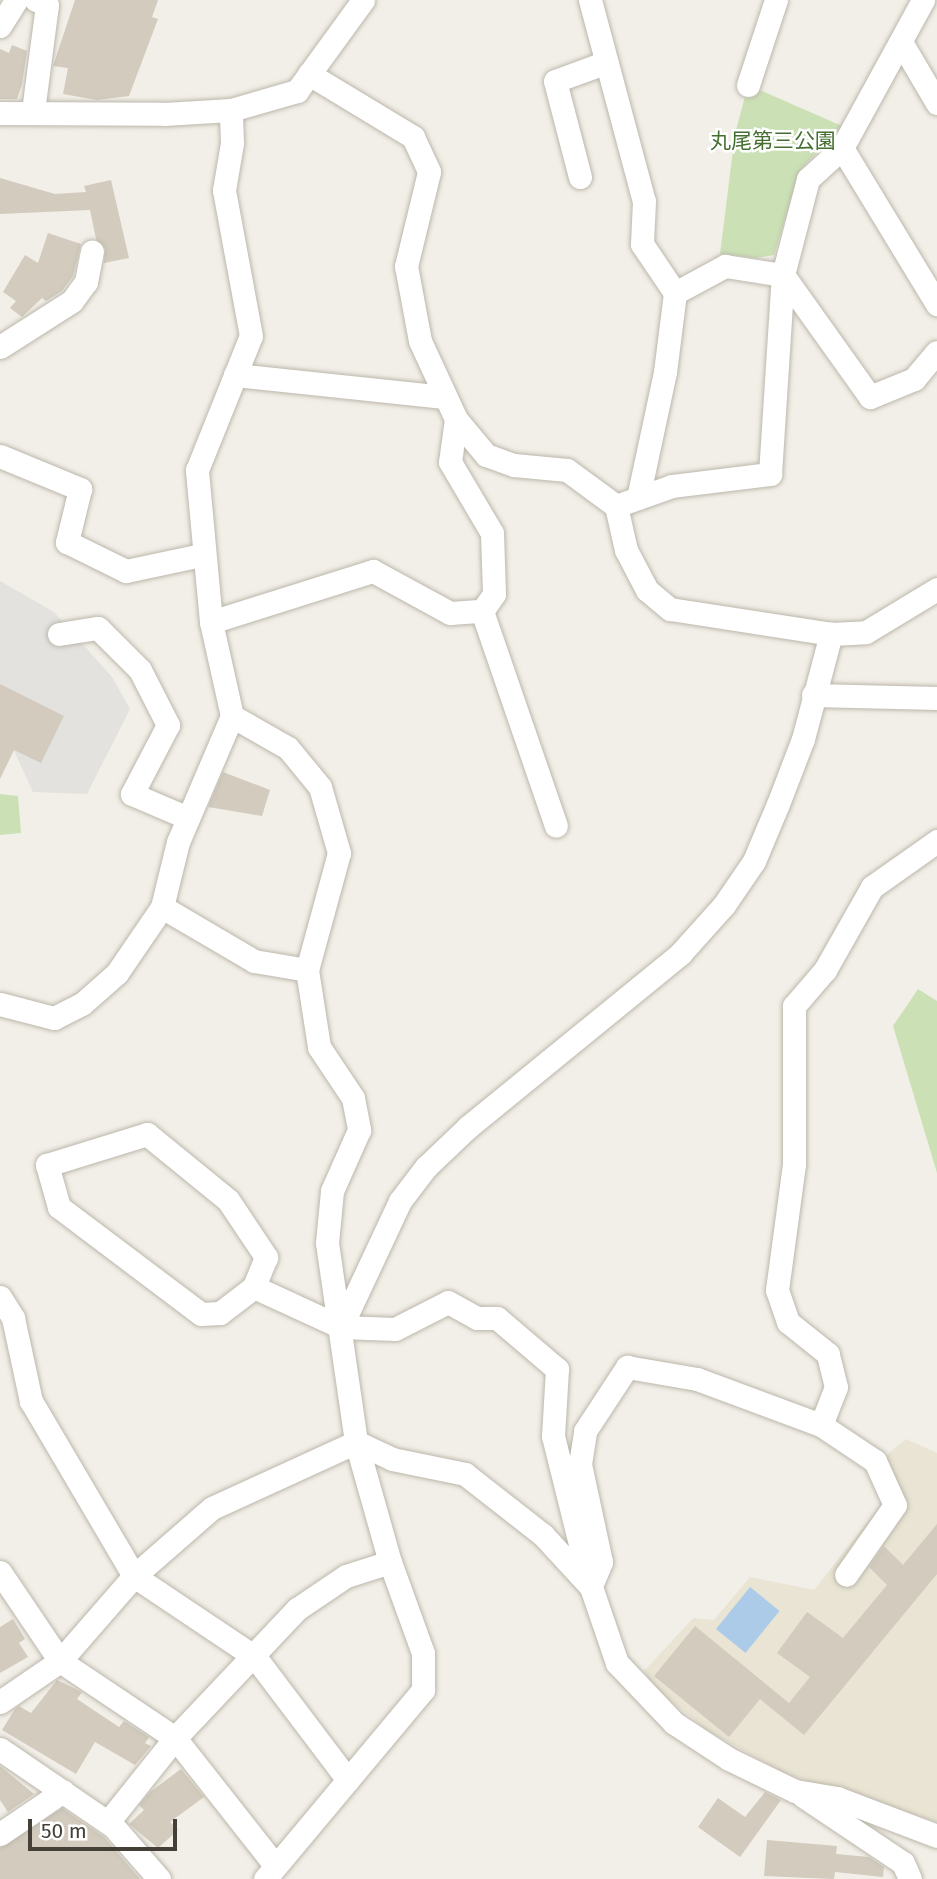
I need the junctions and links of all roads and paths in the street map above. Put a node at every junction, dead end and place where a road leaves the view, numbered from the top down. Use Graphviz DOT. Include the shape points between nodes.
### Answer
graph roads {
  1 [pos="16,0"];
  2 [pos="36,0"];
  3 [pos="363,0"];
  4 [pos="590,0"];
  5 [pos="776,0"];
  6 [pos="923,0"];
  7 [pos="0,26"];
  8 [pos="901,42"];
  9 [pos="607,62"];
  10 [pos="309,74"];
  11 [pos="748,85"];
  12 [pos="937,103"];
  13 [pos="231,110"];
  14 [pos="33,111"];
  15 [pos="0,113"];
  16 [pos="842,148"];
  17 [pos="580,177"];
  18 [pos="92,252"];
  19 [pos="783,275"];
  20 [pos="675,293"];
  21 [pos="937,304"];
  22 [pos="0,347"];
  23 [pos="937,352"];
  24 [pos="235,376"];
  25 [pos="445,397"];
  26 [pos="456,419"];
  27 [pos="0,456"];
  28 [pos="627,502"];
  29 [pos="201,555"];
  30 [pos="937,589"];
  31 [pos="482,611"];
  32 [pos="211,622"];
  33 [pos="59,634"];
  34 [pos="831,634"];
  35 [pos="813,695"];
  36 [pos="937,698"];
  37 [pos="232,716"];
  38 [pos="188,818"];
  39 [pos="556,826"];
  40 [pos="937,841"];
  41 [pos="162,907"];
  42 [pos="307,970"];
  43 [pos="0,1004"];
  44 [pos="254,1287"];
  45 [pos="0,1297"];
  46 [pos="341,1326"];
  47 [pos="821,1425"];
  48 [pos="356,1442"];
  49 [pos="390,1562"];
  50 [pos="0,1572"];
  51 [pos="846,1575"];
  52 [pos="134,1576"];
  53 [pos="591,1587"];
  54 [pos="255,1657"];
  55 [pos="60,1661"];
  56 [pos="0,1702"];
  57 [pos="175,1738"];
  58 [pos="0,1749"];
  59 [pos="348,1780"];
  60 [pos="63,1791"];
  61 [pos="795,1791"];
  62 [pos="108,1822"];
  63 [pos="0,1834"];
  64 [pos="937,1836"];
  65 [pos="270,1872"];
  66 [pos="159,1879"];
  67 [pos="910,1879"];
  1 -- 7 [label="street"];
  2 -- 14 [label="street" via="47,5"];
  3 -- 10 [label="street"];
  4 -- 9 [label="street"];
  5 -- 11 [label="street"];
  6 -- 8 [label="street"];
  8 -- 12 [label="street"];
  8 -- 16 [label="street"];
  9 -- 17 [label="street" via="555,81"];
  9 -- 20 [label="street" via="644,201 642,244"];
  10 -- 13 [label="street" via="297,91"];
  10 -- 25 [label="street" via="413,137 429,172 406,266 421,341"];
  13 -- 14 [label="street" via="164,114"];
  13 -- 24 [label="street" via="232,143 224,190 251,336"];
  14 -- 15 [label="street"];
  16 -- 19 [label="street" via="808,179"];
  16 -- 21 [label="street"];
  18 -- 22 [label="street" via="86,282 72,302"];
  19 -- 20 [label="street" via="725,266"];
  19 -- 23 [label="street" via="870,397 914,379"];
  19 -- 28 [label="street" via="770,474 672,486"];
  20 -- 28 [label="street" via="665,372"];
  24 -- 25 [label="street"];
  24 -- 29 [label="street" via="197,470"];
  25 -- 26 [label="street"];
  26 -- 28 [label="street" via="486,455 514,465 567,470"];
  26 -- 31 [label="street" via="450,462 492,533 494,594"];
  27 -- 29 [label="street" via="80,489 67,542 126,571"];
  28 -- 34 [label="street" via="626,550 647,590 670,609"];
  29 -- 32 [label="street"];
  30 -- 34 [label="street" via="866,632"];
  31 -- 32 [label="street" via="450,612 373,571"];
  31 -- 39 [label="street"];
  32 -- 37 [label="street"];
  33 -- 38 [label="street" via="98,628 140,670 168,725 132,794"];
  34 -- 35 [label="street"];
  35 -- 36 [label="street"];
  35 -- 46 [label="street" via="803,739 754,861 724,905 680,954 468,1127 426,1167 400,1201"];
  37 -- 38 [label="street"];
  37 -- 42 [label="street" via="288,748 320,787 339,853"];
  38 -- 41 [label="street"];
  40 -- 47 [label="street" via="872,887 825,970 794,1006 794,1164 777,1290 788,1322 828,1354 836,1387"];
  41 -- 42 [label="street" via="254,961"];
  41 -- 43 [label="street" via="117,973 82,1004 54,1018"];
  42 -- 46 [label="street" via="319,1046 353,1098 359,1130 332,1191 327,1243"];
  44 -- 44 [label="street" via="267,1257 228,1200 146,1134 47,1165 59,1207 201,1314 220,1313"];
  44 -- 46 [label="street"];
  45 -- 52 [label="street" via="13,1318 31,1401"];
  46 -- 48 [label="street"];
  46 -- 53 [label="street" via="394,1329 448,1302 477,1318 497,1318 557,1369 553,1436"];
  47 -- 51 [label="street" via="875,1461 895,1505"];
  47 -- 53 [label="street" via="697,1379 627,1367 584,1431 580,1464 601,1562"];
  48 -- 49 [label="street"];
  48 -- 52 [label="street" via="212,1508"];
  48 -- 53 [label="street" via="392,1459 465,1474 543,1535"];
  49 -- 54 [label="street" via="346,1576 297,1609"];
  49 -- 59 [label="street" via="424,1653 423,1690"];
  50 -- 55 [label="street"];
  52 -- 54 [label="street"];
  52 -- 55 [label="street"];
  53 -- 61 [label="street" via="617,1663 674,1723 730,1759"];
  54 -- 57 [label="street"];
  54 -- 59 [label="street"];
  55 -- 56 [label="street"];
  55 -- 57 [label="street"];
  57 -- 62 [label="street"];
  57 -- 65 [label="street"];
  58 -- 60 [label="street"];
  59 -- 65 [label="street"];
  60 -- 62 [label="street"];
  60 -- 63 [label="street"];
  61 -- 64 [label="street" via="836,1798"];
  61 -- 67 [label="street" via="903,1863"];
  62 -- 66 [label="street"];
}
